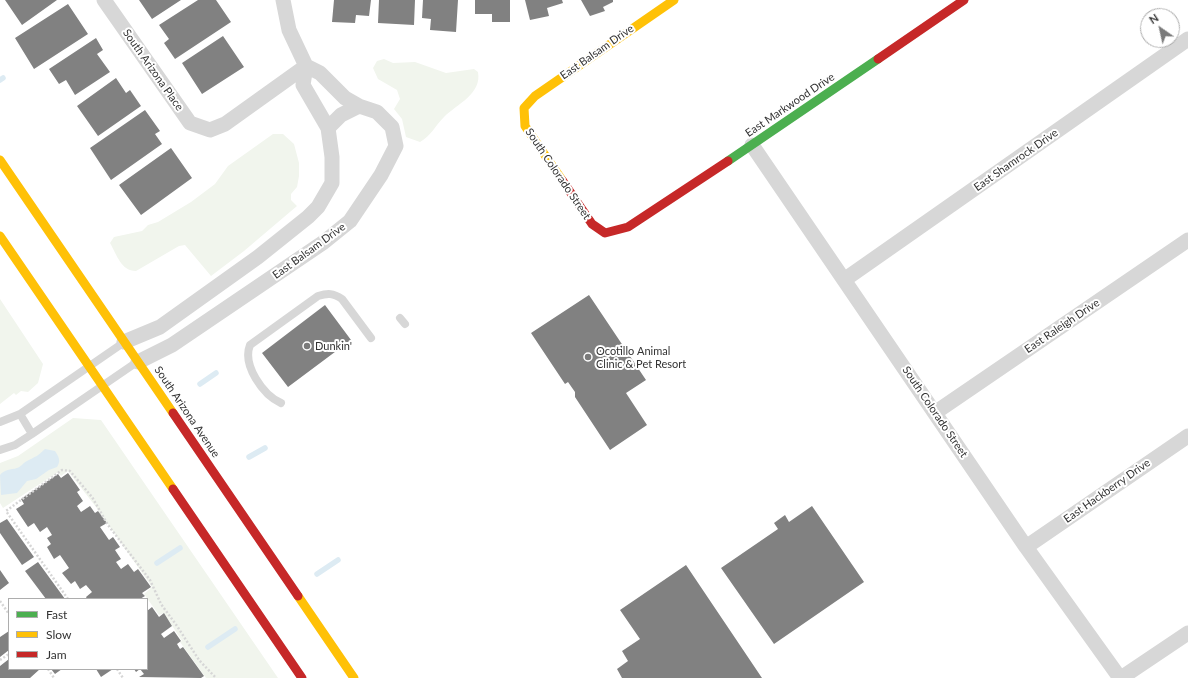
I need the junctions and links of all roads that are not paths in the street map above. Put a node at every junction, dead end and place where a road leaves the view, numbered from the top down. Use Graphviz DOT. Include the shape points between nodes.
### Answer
graph roads {
  1 [pos="104,0"];
  2 [pos="283,0"];
  3 [pos="674,0"];
  4 [pos="964,0"];
  5 [pos="1188,39"];
  6 [pos="306,66"];
  7 [pos="359,106"];
  8 [pos="524,108"];
  9 [pos="328,128"];
  10 [pos="752,145"];
  11 [pos="0,160"];
  12 [pos="628,227"];
  13 [pos="0,236"];
  14 [pos="1188,240"];
  15 [pos="844,280"];
  16 [pos="371,338"];
  17 [pos="124,342"];
  18 [pos="138,362"];
  19 [pos="89,366"];
  20 [pos="102,386"];
  21 [pos="281,403"];
  22 [pos="936,412"];
  23 [pos="20,414"];
  24 [pos="0,422"];
  25 [pos="32,434"];
  26 [pos="1188,436"];
  27 [pos="0,450"];
  28 [pos="1026,547"];
  29 [pos="1188,632"];
  30 [pos="302,678"];
  31 [pos="354,678"];
  32 [pos="1121,678"];
  1 -- 6 [label="street, South Arizona Place" via="190,123 210,130 225,124"];
  2 -- 6 [label="street" via="289,30"];
  3 -- 8 [label="main road, East Balsam Drive" via="535,96"];
  4 -- 10 [label="main road, East Markwood Drive"];
  5 -- 15 [label="street, East Shamrock Drive"];
  6 -- 7 [label="street, East Balsam Drive" via="320,73 335,89"];
  6 -- 9 [label="street" via="303,85"];
  7 -- 9 [label="street" via="341,115"];
  7 -- 18 [label="street, East Balsam Drive" via="377,112 392,127 396,146 381,175 350,221 324,242 172,345"];
  8 -- 12 [label="main road, South Colorado Street" via="526,126 592,224 605,233"];
  9 -- 17 [label="street" via="332,183 318,207 258,258 160,327"];
  10 -- 12 [label="main road, East Markwood Drive"];
  10 -- 15 [label="street, South Colorado Street"];
  11 -- 17 [label="main road, South Arizona Avenue"];
  13 -- 19 [label="main road"];
  14 -- 22 [label="street, East Raleigh Drive"];
  15 -- 22 [label="street, South Colorado Street"];
  16 -- 21 [label="lane" via="342,299 328,293 318,296 250,345 247,352 252,371 272,399"];
  17 -- 18 [label="main road, South Arizona Avenue"];
  17 -- 19 [label="lane"];
  18 -- 20 [label="lane"];
  18 -- 31 [label="main road, South Arizona Avenue"];
  19 -- 20 [label="main road"];
  19 -- 23 [label="lane"];
  20 -- 25 [label="lane"];
  20 -- 30 [label="main road"];
  22 -- 28 [label="street, South Colorado Street"];
  23 -- 24 [label="lane"];
  23 -- 25 [label="lane"];
  25 -- 27 [label="lane" via="15,445"];
  26 -- 28 [label="street, East Hackberry Drive"];
  28 -- 32 [label="street, South Colorado Street"];
  29 -- 32 [label="street"];
}
